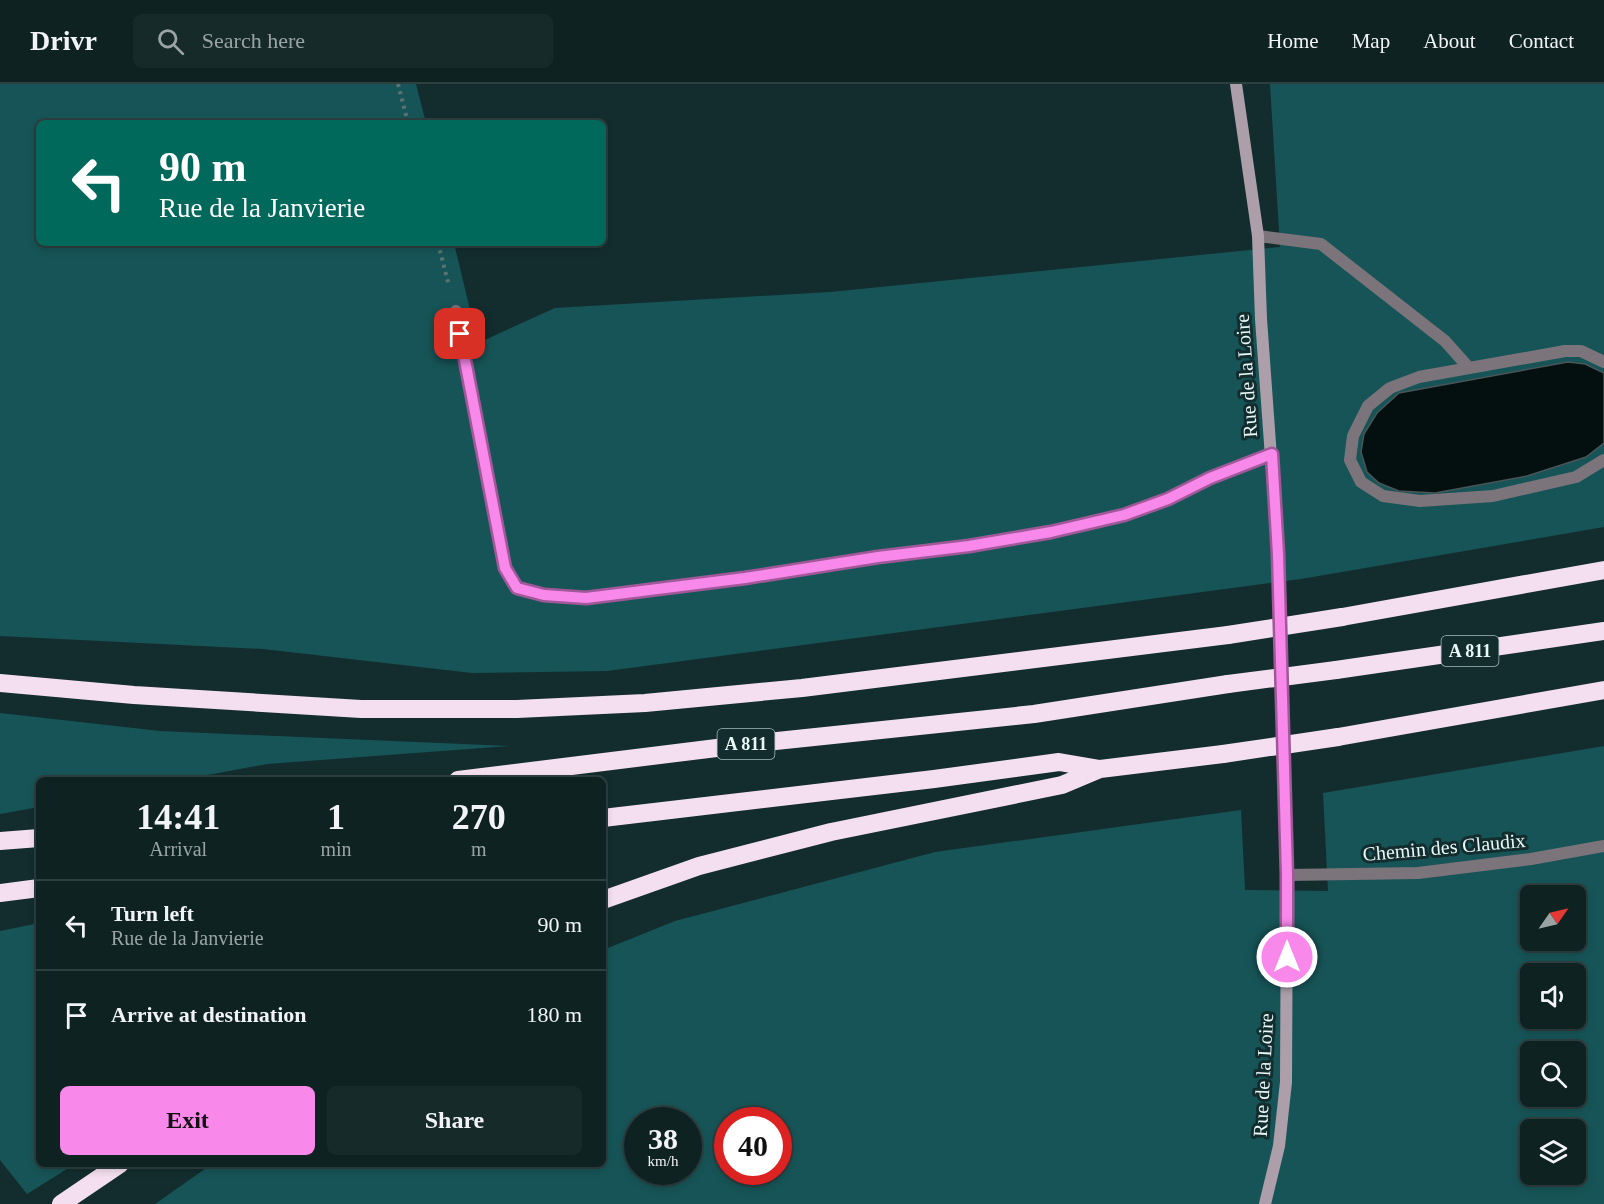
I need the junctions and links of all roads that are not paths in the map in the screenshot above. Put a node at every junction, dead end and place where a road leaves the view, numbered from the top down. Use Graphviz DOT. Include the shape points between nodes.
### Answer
graph roads {
  1 [pos="1236,84"];
  2 [pos="1258,236"];
  3 [pos="456,311"];
  4 [pos="1604,362"];
  5 [pos="1469,368"];
  6 [pos="1272,454"];
  7 [pos="1604,460"];
  8 [pos="1604,570"];
  9 [pos="1604,631"];
  10 [pos="0,683"];
  11 [pos="1604,690"];
  12 [pos="1100,769"];
  13 [pos="482,777"];
  14 [pos="606,818"];
  15 [pos="36,838"];
  16 [pos="0,841"];
  17 [pos="1604,846"];
  18 [pos="1287,875"];
  19 [pos="36,888"];
  20 [pos="0,893"];
  21 [pos="606,899"];
  22 [pos="116,1167"];
  23 [pos="61,1204"];
  24 [pos="1265,1204"];
  1 -- 2 [label="street, Rue de la Loire"];
  2 -- 5 [label="street" via="1321,244 1445,341"];
  2 -- 6 [label="street, Rue de la Loire"];
  3 -- 6 [label="street" via="505,568 517,588 544,595 586,598 734,580 1051,532 1124,515"];
  4 -- 5 [label="street" via="1581,351 1565,351"];
  5 -- 7 [label="street" via="1400,384 1368,406 1353,436 1350,460 1362,482 1383,496 1420,501 1492,496 1576,477"];
  6 -- 18 [label="street, Rue de la Loire"];
  8 -- 10 [label="highway, bridge" via="1228,635 802,688 645,703 517,710 361,709"];
  9 -- 13 [label="highway, A 811, bridge" via="1034,714"];
  11 -- 12 [label="highway, bridge" via="1338,737"];
  12 -- 14 [label="highway" via="1059,762"];
  12 -- 21 [label="highway" via="1062,785 831,832 699,866"];
  15 -- 16 [label="highway"];
  17 -- 18 [label="street, Chemin des Claudix" via="1418,873"];
  18 -- 24 [label="street, Rue de la Loire" via="1286,1082 1279,1146"];
  19 -- 20 [label="highway"];
  22 -- 23 [label="highway"];
}
